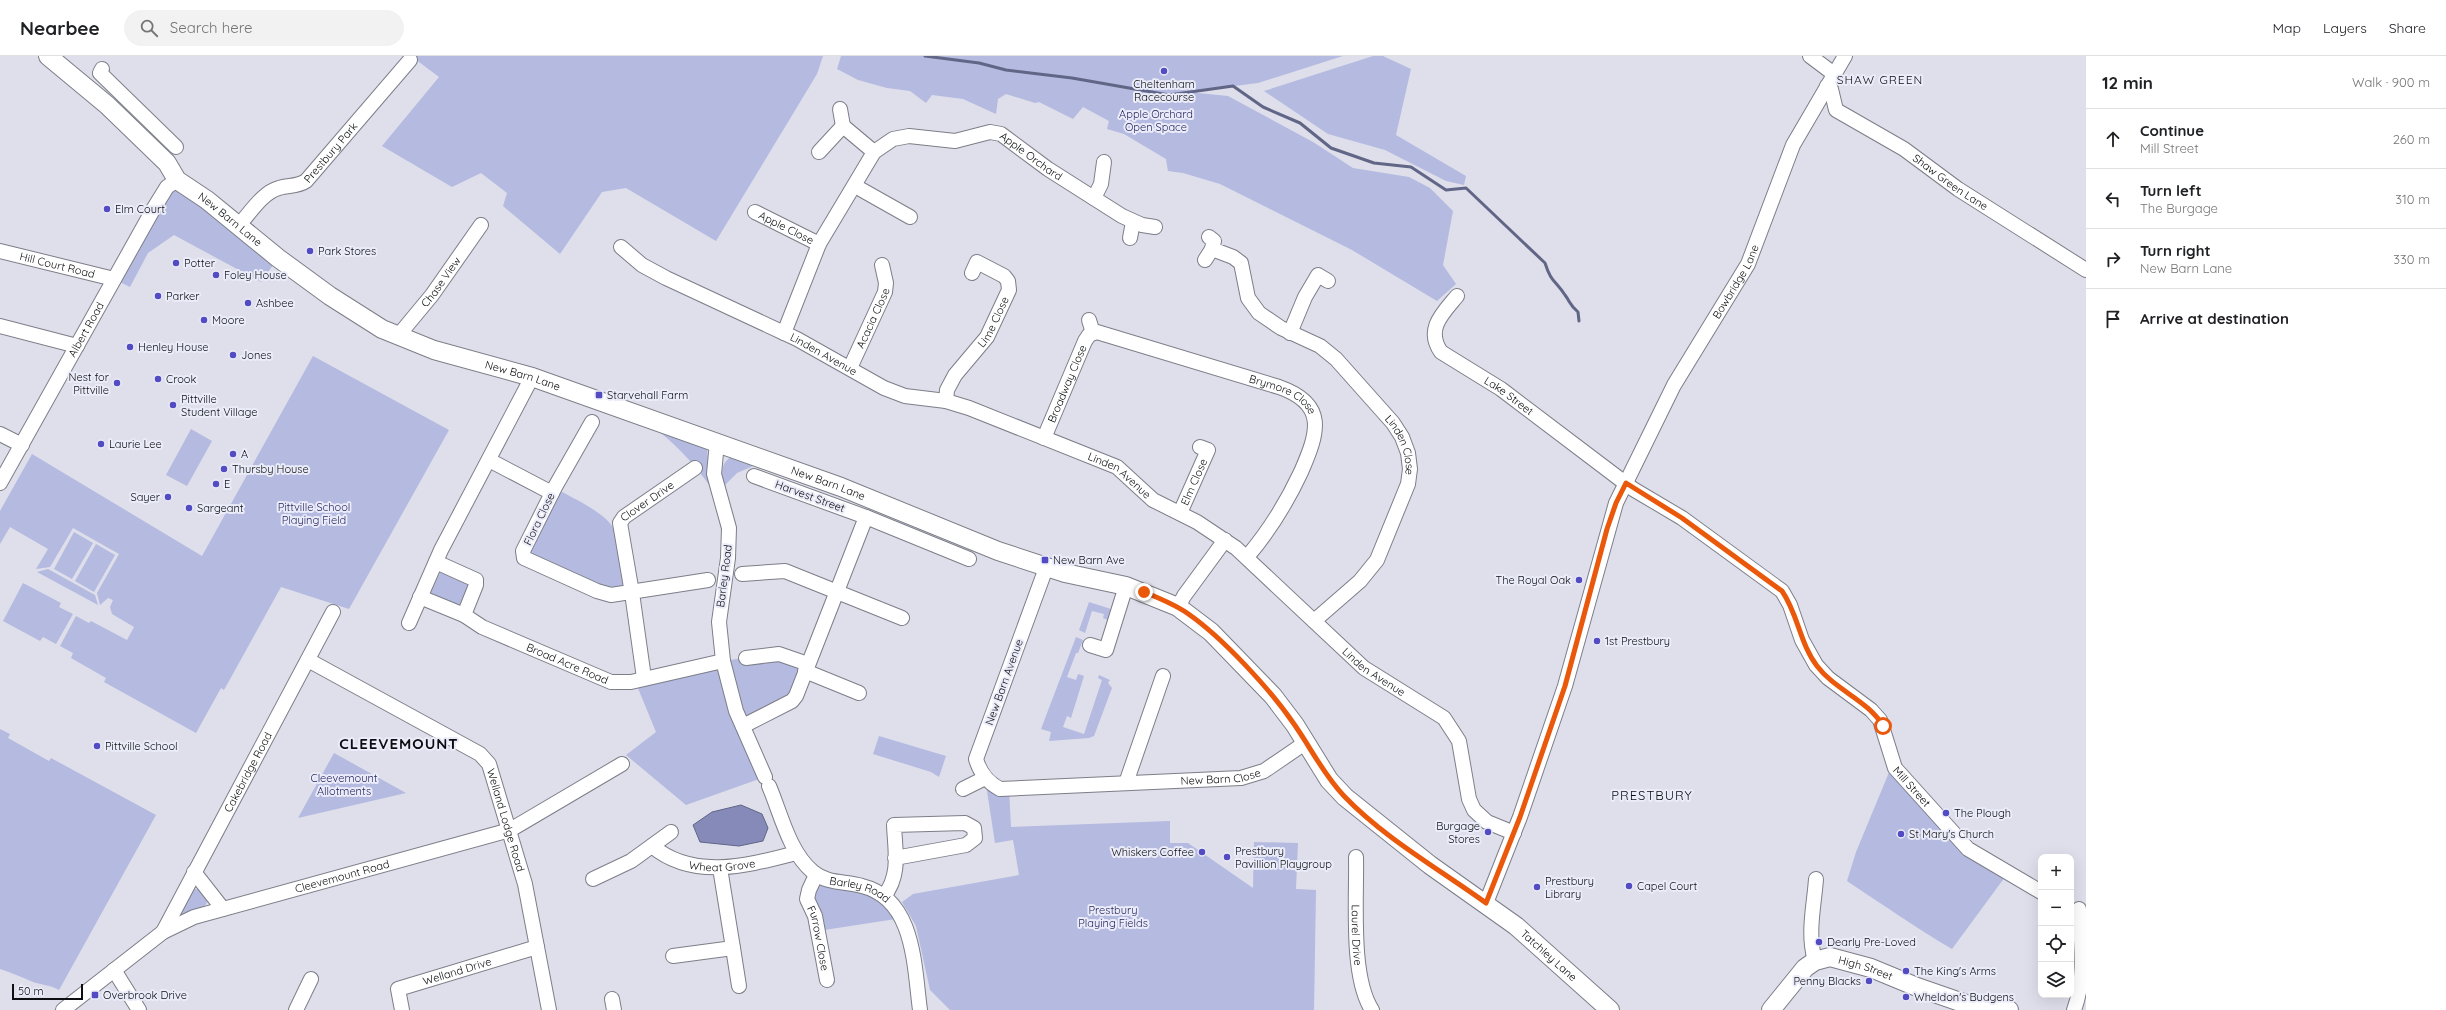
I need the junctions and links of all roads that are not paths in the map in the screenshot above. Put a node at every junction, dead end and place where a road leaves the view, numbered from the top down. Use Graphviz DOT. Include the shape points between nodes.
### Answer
graph roads {
  1 [pos="48,56"];
  2 [pos="1810,56"];
  3 [pos="1845,56"];
  4 [pos="410,60"];
  5 [pos="102,69"];
  6 [pos="1831,80"];
  7 [pos="136,109"];
  8 [pos="840,109"];
  9 [pos="1836,110"];
  10 [pos="1812,112"];
  11 [pos="125,123"];
  12 [pos="844,126"];
  13 [pos="176,147"];
  14 [pos="819,152"];
  15 [pos="874,152"];
  16 [pos="1104,162"];
  17 [pos="177,180"];
  18 [pos="855,186"];
  19 [pos="1094,198"];
  20 [pos="755,212"];
  21 [pos="910,217"];
  22 [pos="1133,222"];
  23 [pos="239,225"];
  24 [pos="480,225"];
  25 [pos="1155,227"];
  26 [pos="1130,238"];
  27 [pos="819,244"];
  28 [pos="621,247"];
  29 [pos="1209,248"];
  30 [pos="0,251"];
  31 [pos="882,265"];
  32 [pos="2086,270"];
  33 [pos="972,273"];
  34 [pos="1318,275"];
  35 [pos="114,279"];
  36 [pos="1457,296"];
  37 [pos="0,326"];
  38 [pos="1091,326"];
  39 [pos="784,333"];
  40 [pos="1290,333"];
  41 [pos="398,336"];
  42 [pos="77,346"];
  43 [pos="850,368"];
  44 [pos="532,377"];
  45 [pos="946,401"];
  46 [pos="592,422"];
  47 [pos="0,434"];
  48 [pos="1044,438"];
  49 [pos="717,442"];
  50 [pos="22,445"];
  51 [pos="1208,450"];
  52 [pos="489,460"];
  53 [pos="695,468"];
  54 [pos="754,476"];
  55 [pos="0,483"];
  56 [pos="1626,483"];
  57 [pos="552,493"];
  58 [pos="1180,513"];
  59 [pos="866,517"];
  60 [pos="1225,540"];
  61 [pos="1247,557"];
  62 [pos="968,559"];
  63 [pos="436,562"];
  64 [pos="1046,568"];
  65 [pos="742,574"];
  66 [pos="708,580"];
  67 [pos="1126,586"];
  68 [pos="837,592"];
  69 [pos="632,593"];
  70 [pos="420,597"];
  71 [pos="1178,607"];
  72 [pos="333,612"];
  73 [pos="464,615"];
  74 [pos="902,618"];
  75 [pos="1314,621"];
  76 [pos="409,623"];
  77 [pos="1090,645"];
  78 [pos="746,658"];
  79 [pos="308,660"];
  80 [pos="723,661"];
  81 [pos="807,668"];
  82 [pos="1163,676"];
  83 [pos="644,678"];
  84 [pos="859,693"];
  85 [pos="743,726"];
  86 [pos="1305,742"];
  87 [pos="622,764"];
  88 [pos="985,778"];
  89 [pos="1126,783"];
  90 [pos="963,789"];
  91 [pos="1000,789"];
  92 [pos="510,830"];
  93 [pos="671,832"];
  94 [pos="1514,833"];
  95 [pos="652,846"];
  96 [pos="796,852"];
  97 [pos="1356,857"];
  98 [pos="896,858"];
  99 [pos="720,868"];
  100 [pos="194,872"];
  101 [pos="816,875"];
  102 [pos="593,879"];
  103 [pos="1816,879"];
  104 [pos="2038,890"];
  105 [pos="884,896"];
  106 [pos="1486,903"];
  107 [pos="2079,908"];
  108 [pos="223,909"];
  109 [pos="163,932"];
  110 [pos="537,947"];
  111 [pos="733,948"];
  112 [pos="673,956"];
  113 [pos="1815,961"];
  114 [pos="114,970"];
  115 [pos="2084,972"];
  116 [pos="311,979"];
  117 [pos="827,980"];
  118 [pos="739,986"];
  119 [pos="67,1006"];
  120 [pos="1967,1007"];
  121 [pos="139,1010"];
  122 [pos="296,1010"];
  123 [pos="402,1010"];
  124 [pos="549,1010"];
  125 [pos="920,1010"];
  126 [pos="1372,1010"];
  127 [pos="1610,1010"];
  128 [pos="1771,1010"];
  129 [pos="2009,1010"];
  130 [pos="2074,1010"];
  1 -- 11 [label="main road, New Barn Lane"];
  2 -- 6 [label="street"];
  3 -- 6 [label="street, Bowbridge Lane"];
  4 -- 23 [label="street, Prestbury Park" via="306,181 269,192"];
  5 -- 7 [label="street" via="100,73"];
  6 -- 9 [label="street"];
  6 -- 10 [label="street, Bowbridge Lane"];
  7 -- 11 [label="street"];
  7 -- 13 [label="street"];
  8 -- 12 [label="street"];
  9 -- 10 [label="street" via="1817,114"];
  9 -- 32 [label="street, Shaw Green Lane" via="1904,149 1958,189"];
  10 -- 56 [label="street, Bowbridge Lane" via="1793,145 1748,264 1674,385"];
  11 -- 17 [label="main road, New Barn Lane" via="167,163"];
  12 -- 14 [label="street"];
  12 -- 15 [label="street"];
  15 -- 18 [label="street, Apple Orchard"];
  15 -- 19 [label="street, Apple Orchard" via="886,143 901,137 918,136 955,141 996,132"];
  16 -- 19 [label="street" via="1101,184"];
  17 -- 23 [label="main road, New Barn Lane"];
  17 -- 35 [label="street, Albert Road" via="167,187"];
  18 -- 21 [label="street"];
  18 -- 27 [label="street, Apple Orchard"];
  19 -- 22 [label="street, Apple Orchard"];
  20 -- 27 [label="street, Apple Close"];
  22 -- 25 [label="street, Apple Orchard"];
  22 -- 26 [label="street"];
  23 -- 41 [label="main road, New Barn Lane" via="336,301"];
  24 -- 41 [label="street, Chase View" via="432,295"];
  27 -- 39 [label="street, Apple Orchard"];
  28 -- 39 [label="street, Linden Avenue" via="642,265 666,278"];
  29 -- 40 [label="street, Linden Close" via="1245,259 1248,298 1254,309"];
  30 -- 35 [label="street, Hill Court Road"];
  31 -- 43 [label="street, Acacia Close" via="885,292"];
  33 -- 45 [label="street, Lime Close" via="977,262 1004,276 1008,281 1009,290 987,337 953,378"];
  34 -- 40 [label="street" via="1305,297"];
  35 -- 42 [label="street, Albert Road"];
  36 -- 56 [label="street, Lake Street" via="1435,326 1434,337 1441,352 1501,390"];
  37 -- 42 [label="street"];
  38 -- 48 [label="street, Broadway Close"];
  38 -- 61 [label="street, Brymore Close" via="1101,332 1279,386 1298,394 1309,405 1316,425 1312,445 1282,512"];
  39 -- 43 [label="street, Linden Avenue"];
  40 -- 75 [label="street, Linden Close" via="1328,352 1363,388 1398,430 1409,461 1408,484 1377,560 1360,581"];
  41 -- 44 [label="main road, New Barn Lane" via="434,350"];
  42 -- 50 [label="street, Albert Road"];
  43 -- 45 [label="street, Linden Avenue" via="899,394"];
  44 -- 49 [label="main road, New Barn Lane"];
  44 -- 52 [label="street"];
  45 -- 48 [label="street, Linden Avenue"];
  46 -- 57 [label="street, Flora Close"];
  47 -- 50 [label="street"];
  48 -- 58 [label="street, Linden Avenue" via="1120,469 1147,496"];
  49 -- 64 [label="main road, New Barn Lane" via="883,502 990,548"];
  49 -- 80 [label="street, Barley Road" via="714,474 729,528 728,558 719,622"];
  50 -- 55 [label="street, Albert Road"];
  51 -- 58 [label="street, Elm Close"];
  52 -- 57 [label="street"];
  52 -- 63 [label="street"];
  53 -- 69 [label="street, Clover Drive" via="621,521 620,528"];
  54 -- 59 [label="street, Harvest Street"];
  56 -- 94 [label="street, Bowbridge Lane" via="1607,529 1565,686"];
  56 -- 104 [label="street, Mill Street" via="1682,518 1782,591 1790,605 1802,640 1816,665 1828,678 1871,710 1880,720 1895,768 1968,849"];
  57 -- 69 [label="street, Flora Close" via="523,551 524,558 602,593"];
  58 -- 60 [label="street, Linden Avenue"];
  59 -- 62 [label="street, Harvest Street"];
  59 -- 68 [label="street"];
  60 -- 61 [label="street, Linden Avenue"];
  60 -- 71 [label="street"];
  61 -- 75 [label="street, Linden Avenue"];
  63 -- 70 [label="street"];
  63 -- 73 [label="street" via="476,580"];
  64 -- 67 [label="main road, New Barn Lane"];
  64 -- 88 [label="street, New Barn Avenue" via="976,759"];
  65 -- 68 [label="street" via="785,571"];
  66 -- 69 [label="street"];
  67 -- 71 [label="main road, New Barn Lane"];
  67 -- 77 [label="street" via="1106,650"];
  68 -- 74 [label="street"];
  68 -- 81 [label="street"];
  69 -- 83 [label="street, Clover Drive"];
  70 -- 73 [label="street, Broad Acre Road"];
  70 -- 76 [label="street"];
  71 -- 86 [label="main road, New Barn Lane" via="1211,632 1262,684 1284,709"];
  72 -- 79 [label="street, Cakebridge Road"];
  73 -- 83 [label="street, Broad Acre Road" via="482,627 611,682 628,682"];
  75 -- 94 [label="street, Linden Avenue" via="1367,671 1444,718 1459,741 1469,799 1474,810 1487,822"];
  78 -- 81 [label="street" via="779,654"];
  79 -- 92 [label="street, Welland Lodge Road" via="485,759 494,774"];
  79 -- 100 [label="street, Cakebridge Road"];
  80 -- 83 [label="street, Broad Acre Road"];
  80 -- 85 [label="street, Barley Road" via="736,711"];
  81 -- 84 [label="street"];
  81 -- 85 [label="street" via="792,701"];
  82 -- 89 [label="street"];
  85 -- 96 [label="street, Barley Road"];
  86 -- 89 [label="street, New Barn Close" via="1270,767 1250,776"];
  86 -- 106 [label="main road, New Barn Lane" via="1327,776 1345,797 1430,865"];
  87 -- 92 [label="street, Cleevemount Road"];
  88 -- 90 [label="street"];
  88 -- 91 [label="street, New Barn Avenue"];
  89 -- 91 [label="street, New Barn Close"];
  92 -- 108 [label="street, Cleevemount Road"];
  92 -- 110 [label="street, Welland Lodge Road" via="525,884"];
  93 -- 95 [label="street"];
  94 -- 106 [label="street, Bowbridge Lane"];
  95 -- 99 [label="street, Wheat Grove" via="663,855 677,860"];
  95 -- 102 [label="street" via="632,861"];
  96 -- 99 [label="street, Wheat Grove" via="750,866"];
  96 -- 101 [label="street, Barley Road"];
  97 -- 126 [label="street, Laurel Drive" via="1358,954 1365,999"];
  98 -- 98 [label="street" via="963,846 975,838 974,828 965,822 894,825"];
  98 -- 105 [label="street" via="895,878"];
  99 -- 111 [label="street"];
  100 -- 108 [label="street"];
  100 -- 109 [label="street, Cakebridge Road"];
  101 -- 105 [label="street, Barley Road" via="825,880 865,886"];
  101 -- 117 [label="street, Furrow Close" via="807,899 816,916"];
  103 -- 113 [label="street" via="1811,919 1811,946"];
  105 -- 125 [label="street, Barley Road" via="898,912 905,926 915,969"];
  106 -- 127 [label="main road, Tatchley Lane" via="1528,936"];
  107 -- 115 [label="street"];
  108 -- 109 [label="street, Cleevemount Road" via="194,917"];
  109 -- 114 [label="street, Cleevemount Road"];
  110 -- 123 [label="street, Welland Drive" via="398,989"];
  110 -- 124 [label="street, Welland Lodge Road"];
  111 -- 112 [label="street"];
  111 -- 118 [label="street"];
  113 -- 120 [label="main road, High Street" via="1830,957 1854,962"];
  113 -- 128 [label="main road" via="1805,968"];
  114 -- 119 [label="street, Cleevemount Road"];
  114 -- 121 [label="street"];
  115 -- 130 [label="street"];
  116 -- 122 [label="street"];
  120 -- 129 [label="main road, High Street"];
}
